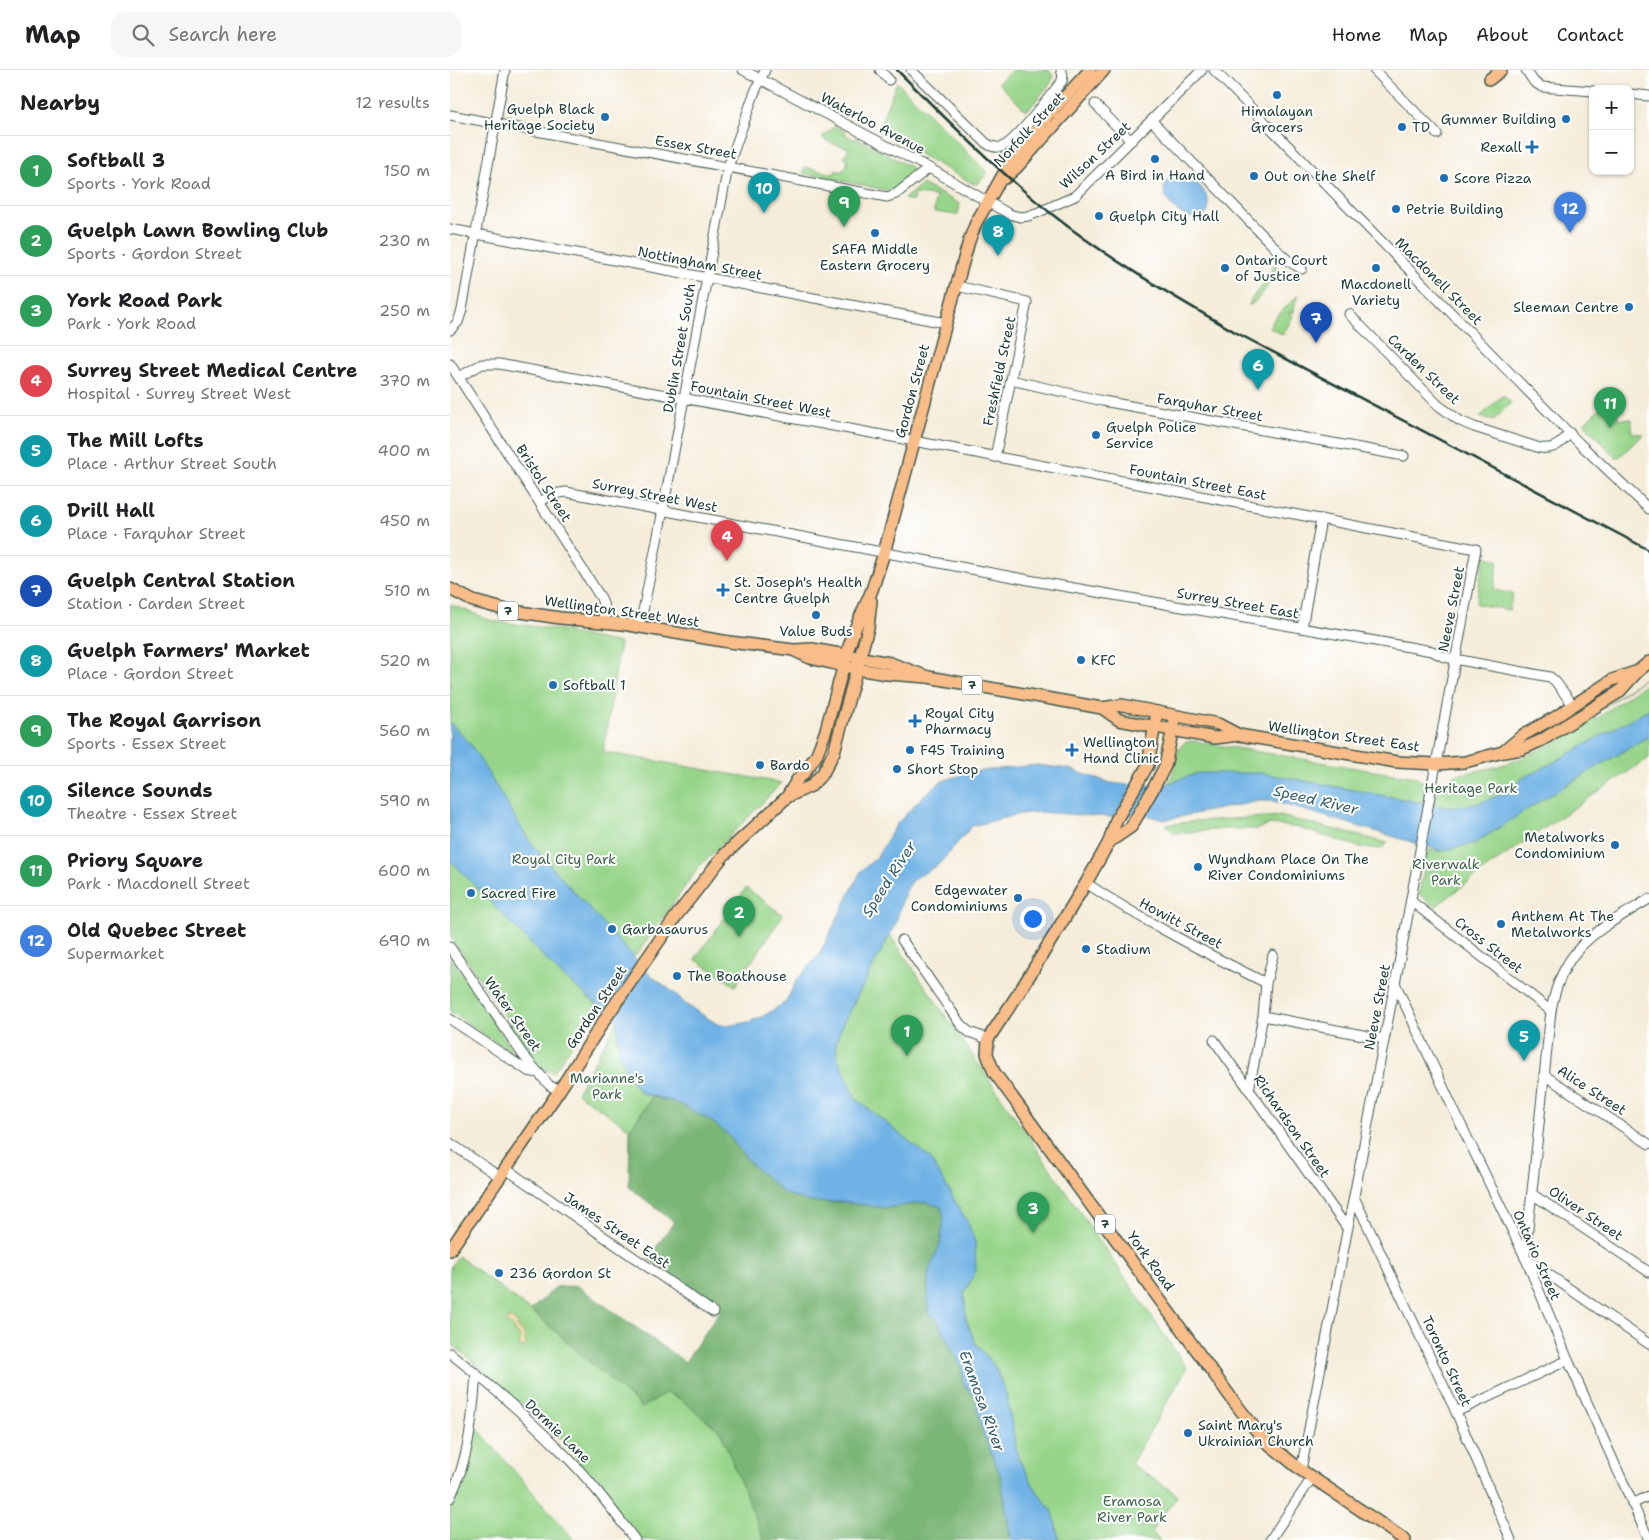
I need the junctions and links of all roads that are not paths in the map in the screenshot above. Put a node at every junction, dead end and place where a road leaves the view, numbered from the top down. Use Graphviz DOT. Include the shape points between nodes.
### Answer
graph roads {
  1 [pos="505,70"];
  2 [pos="743,70"];
  3 [pos="765,70"];
  4 [pos="880,70"];
  5 [pos="911,70"];
  6 [pos="1061,70"];
  7 [pos="1090,70"];
  8 [pos="1104,70"];
  9 [pos="1202,70"];
  10 [pos="1214,70"];
  11 [pos="1374,70"];
  12 [pos="1501,70"];
  13 [pos="1526,70"];
  14 [pos="1488,75"];
  15 [pos="760,79"];
  16 [pos="889,80"];
  17 [pos="1589,91"];
  18 [pos="1634,94"];
  19 [pos="1649,96"];
  20 [pos="1095,104"];
  21 [pos="450,115"];
  22 [pos="1152,121"];
  23 [pos="496,124"];
  24 [pos="1438,134"];
  25 [pos="1128,145"];
  26 [pos="728,167"];
  27 [pos="929,168"];
  28 [pos="997,186"];
  29 [pos="988,202"];
  30 [pos="450,229"];
  31 [pos="475,234"];
  32 [pos="1302,269"];
  33 [pos="706,278"];
  34 [pos="957,286"];
  35 [pos="1349,314"];
  36 [pos="946,324"];
  37 [pos="450,330"];
  38 [pos="450,364"];
  39 [pos="459,378"];
  40 [pos="1011,380"];
  41 [pos="683,398"];
  42 [pos="1570,433"];
  43 [pos="914,441"];
  44 [pos="1404,456"];
  45 [pos="996,457"];
  46 [pos="540,502"];
  47 [pos="1649,509"];
  48 [pos="662,511"];
  49 [pos="1321,519"];
  50 [pos="1476,549"];
  51 [pos="884,553"];
  52 [pos="872,590"];
  53 [pos="452,592"];
  54 [pos="603,622"];
  55 [pos="638,626"];
  56 [pos="1302,628"];
  57 [pos="860,658"];
  58 [pos="1455,659"];
  59 [pos="844,660"];
  60 [pos="1649,662"];
  61 [pos="857,670"];
  62 [pos="1637,672"];
  63 [pos="928,677"];
  64 [pos="1573,705"];
  65 [pos="1102,708"];
  66 [pos="1157,712"];
  67 [pos="1176,716"];
  68 [pos="1154,726"];
  69 [pos="1173,730"];
  70 [pos="1239,735"];
  71 [pos="1503,752"];
  72 [pos="1436,764"];
  73 [pos="787,797"];
  74 [pos="1109,842"];
  75 [pos="1086,883"];
  76 [pos="1649,899"];
  77 [pos="1410,901"];
  78 [pos="902,940"];
  79 [pos="450,947"];
  80 [pos="1273,955"];
  81 [pos="1266,983"];
  82 [pos="1395,983"];
  83 [pos="1551,1011"];
  84 [pos="1263,1016"];
  85 [pos="450,1019"];
  86 [pos="988,1039"];
  87 [pos="1214,1040"];
  88 [pos="1384,1040"];
  89 [pos="539,1073"];
  90 [pos="1544,1075"];
  91 [pos="1249,1090"];
  92 [pos="559,1091"];
  93 [pos="1647,1139"];
  94 [pos="450,1143"];
  95 [pos="503,1173"];
  96 [pos="1532,1194"];
  97 [pos="1354,1196"];
  98 [pos="1347,1228"];
  99 [pos="450,1250"];
  100 [pos="1525,1258"];
  101 [pos="1649,1272"];
  102 [pos="713,1312"];
  103 [pos="1649,1344"];
  104 [pos="450,1353"];
  105 [pos="1568,1360"];
  106 [pos="476,1373"];
  107 [pos="1456,1412"];
  108 [pos="1301,1470"];
  109 [pos="1312,1478"];
  110 [pos="1649,1496"];
  111 [pos="450,1498"];
  112 [pos="1632,1504"];
  113 [pos="635,1540"];
  114 [pos="1270,1540"];
  115 [pos="1405,1540"];
  116 [pos="1511,1540"];
  117 [pos="1649,1540"];
  1 -- 23 [label="street"];
  2 -- 15 [label="street, Waterloo Avenue"];
  3 -- 15 [label="street, Dublin Street South"];
  4 -- 16 [label="street"];
  5 -- 6 [label="street" via="986,143 997,147 1005,145 1019,133 1062,81"];
  7 -- 28 [label="main road, Norfolk Street" via="1048,115 1008,166"];
  8 -- 28 [label="main road, Norfolk Street"];
  9 -- 22 [label="street, Wilson Street"];
  10 -- 42 [label="street, Macdonell Street"];
  11 -- 24 [label="street"];
  12 -- 14 [label="main road"];
  13 -- 17 [label="street" via="1542,87"];
  15 -- 26 [label="street, Dublin Street South"];
  15 -- 27 [label="street, Waterloo Avenue"];
  18 -- 19 [label="street"];
  20 -- 25 [label="street"];
  21 -- 23 [label="street, Essex Street"];
  22 -- 25 [label="street, Wilson Street"];
  22 -- 32 [label="street" via="1282,255"];
  23 -- 26 [label="street, Essex Street"];
  23 -- 31 [label="street"];
  25 -- 29 [label="street, Wilson Street" via="1075,196 1046,209 1020,216 1009,214"];
  26 -- 27 [label="street, Essex Street" via="887,197 896,194"];
  26 -- 33 [label="street, Dublin Street South"];
  27 -- 29 [label="street, Waterloo Avenue"];
  28 -- 29 [label="main road, Norfolk Street"];
  29 -- 34 [label="main road, Gordon Street" via="969,241"];
  30 -- 31 [label="street, Nottingham Street"];
  31 -- 33 [label="street, Nottingham Street"];
  31 -- 37 [label="street" via="460,318"];
  33 -- 36 [label="street, Nottingham Street"];
  33 -- 41 [label="street, Dublin Street South"];
  34 -- 36 [label="main road, Gordon Street"];
  34 -- 40 [label="street, Freshfield Street" via="1027,302"];
  35 -- 42 [label="street, Carden Street" via="1438,404 1460,421 1548,449 1561,443"];
  36 -- 43 [label="main road, Gordon Street"];
  38 -- 39 [label="street, Bristol Street"];
  39 -- 41 [label="street, Fountain Street West" via="482,364 492,363"];
  39 -- 46 [label="street, Bristol Street"];
  40 -- 44 [label="street, Farquhar Street" via="1103,401"];
  40 -- 45 [label="street, Freshfield Street"];
  41 -- 43 [label="street, Fountain Street West"];
  41 -- 48 [label="street, Dublin Street South"];
  42 -- 47 [label="street, Macdonell Street"];
  43 -- 45 [label="street, Fountain Street East"];
  43 -- 51 [label="main road, Gordon Street"];
  45 -- 49 [label="street, Fountain Street East"];
  46 -- 48 [label="street, Surrey Street West" via="553,494 566,492"];
  46 -- 54 [label="street, Bristol Street" via="601,598"];
  48 -- 51 [label="street, Surrey Street West"];
  48 -- 55 [label="street, Dublin Street South"];
  49 -- 50 [label="street, Fountain Street East"];
  49 -- 56 [label="street"];
  50 -- 58 [label="street, Neeve Street"];
  51 -- 52 [label="main road, Gordon Street"];
  51 -- 56 [label="street, Surrey Street East"];
  52 -- 57 [label="main road, Gordon Street" via="868,628"];
  52 -- 59 [label="main road, Gordon Street"];
  53 -- 54 [label="main road, Wellington Street West / 7" via="507,610"];
  54 -- 55 [label="main road, Wellington Street West / 7"];
  55 -- 59 [label="main road, Wellington Street West / 7" via="729,642 794,650 812,649"];
  56 -- 58 [label="street, Surrey Street East" via="1432,650"];
  57 -- 59 [label="main road, Wellington Street West / 7"];
  57 -- 61 [label="main road, Gordon Street"];
  57 -- 63 [label="main road, Wellington Street East / 7" via="890,663"];
  58 -- 64 [label="street, Surrey Street East" via="1550,677"];
  58 -- 72 [label="street, Neeve Street"];
  59 -- 61 [label="main road, Wellington Street East / 7"];
  59 -- 73 [label="main road, Gordon Street" via="821,746"];
  60 -- 62 [label="main road, Wellington Street East"];
  61 -- 63 [label="main road, Wellington Street East / 7"];
  61 -- 73 [label="main road, Gordon Street" via="830,761 811,786"];
  62 -- 64 [label="main road, Wellington Street East" via="1612,680"];
  62 -- 71 [label="main road, Wellington Street East" via="1619,692 1562,729 1522,749"];
  63 -- 65 [label="main road, Wellington Street East / 7"];
  64 -- 71 [label="main road, Wellington Street East" via="1523,735"];
  65 -- 66 [label="main road, Wellington Street East / 7" via="1122,705"];
  65 -- 68 [label="main road, Wellington Street East / 7" via="1119,720"];
  66 -- 67 [label="main road, Wellington Street East / 7"];
  66 -- 68 [label="main road"];
  67 -- 69 [label="main road"];
  67 -- 70 [label="main road, Wellington Street East" via="1218,724"];
  68 -- 69 [label="main road, Wellington Street East"];
  68 -- 74 [label="main road" via="1148,766 1116,820"];
  69 -- 70 [label="main road, Wellington Street East" via="1215,738"];
  69 -- 74 [label="main road" via="1165,766 1157,783 1131,827"];
  70 -- 72 [label="main road, Wellington Street East" via="1397,762"];
  71 -- 72 [label="main road, Wellington Street East" via="1465,762"];
  72 -- 77 [label="street, Neeve Street"];
  73 -- 92 [label="main road, Gordon Street" via="724,855 677,915"];
  74 -- 75 [label="main road"];
  75 -- 81 [label="street, Howitt Street" via="1137,916"];
  75 -- 86 [label="main road"];
  76 -- 83 [label="street" via="1595,933 1575,952 1562,972"];
  77 -- 82 [label="street, Neeve Street"];
  77 -- 83 [label="street, Cross Street"];
  78 -- 86 [label="street" via="961,1025 969,1032"];
  79 -- 89 [label="street, Water Street" via="523,1055"];
  80 -- 81 [label="street"];
  81 -- 84 [label="street"];
  82 -- 88 [label="street, Neeve Street"];
  82 -- 100 [label="street, Ontario Street"];
  83 -- 90 [label="street"];
  84 -- 88 [label="street"];
  84 -- 91 [label="street"];
  85 -- 89 [label="street" via="528,1071"];
  86 -- 108 [label="main road, York Road / 7" via="989,1061 994,1072 1264,1440"];
  87 -- 91 [label="street, Richardson Street"];
  88 -- 97 [label="street, Neeve Street"];
  89 -- 92 [label="street, Water Street"];
  90 -- 93 [label="street, Alice Street"];
  90 -- 96 [label="street"];
  91 -- 98 [label="street, Richardson Street"];
  92 -- 95 [label="main road, Gordon Street"];
  94 -- 95 [label="street, James Street East"];
  95 -- 99 [label="main road, Gordon Street"];
  95 -- 102 [label="street, James Street East"];
  96 -- 100 [label="street"];
  96 -- 101 [label="street, Oliver Street"];
  97 -- 98 [label="street, Neeve Street"];
  97 -- 107 [label="street, Toronto Street"];
  98 -- 108 [label="street, Neeve Street"];
  100 -- 103 [label="street"];
  100 -- 105 [label="street, Ontario Street"];
  104 -- 106 [label="street, Dormie Lane"];
  105 -- 107 [label="street"];
  105 -- 112 [label="street, Ontario Street"];
  106 -- 111 [label="street" via="470,1432"];
  106 -- 113 [label="street, Dormie Lane" via="561,1450"];
  107 -- 116 [label="street, Toronto Street"];
  108 -- 109 [label="main road, York Road / 7"];
  109 -- 114 [label="street"];
  109 -- 115 [label="main road, York Road / 7"];
  110 -- 112 [label="street"];
  112 -- 117 [label="street, Ontario Street"];
}
